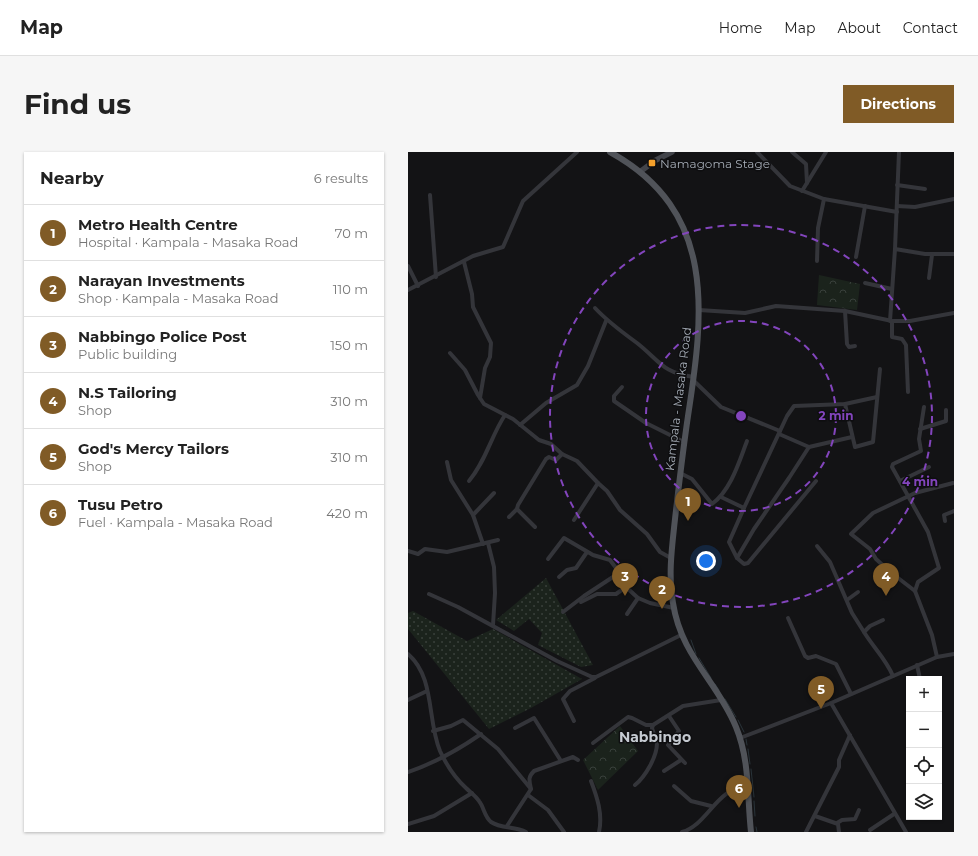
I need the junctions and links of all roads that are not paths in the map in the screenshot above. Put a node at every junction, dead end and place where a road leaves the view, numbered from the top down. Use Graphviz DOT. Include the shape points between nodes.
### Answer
graph roads {
  1 [pos="577,152"];
  2 [pos="610,152"];
  3 [pos="672,152"];
  4 [pos="757,152"];
  5 [pos="792,152"];
  6 [pos="826,152"];
  7 [pos="899,152"];
  8 [pos="641,171"];
  9 [pos="807,184"];
  10 [pos="897,185"];
  11 [pos="925,189"];
  12 [pos="802,190"];
  13 [pos="430,195"];
  14 [pos="824,199"];
  15 [pos="954,200"];
  16 [pos="865,206"];
  17 [pos="897,206"];
  18 [pos="897,212"];
  19 [pos="896,249"];
  20 [pos="954,254"];
  21 [pos="932,255"];
  22 [pos="856,256"];
  23 [pos="817,261"];
  24 [pos="464,262"];
  25 [pos="408,266"];
  26 [pos="436,277"];
  27 [pos="929,278"];
  28 [pos="865,284"];
  29 [pos="418,286"];
  30 [pos="892,289"];
  31 [pos="408,290"];
  32 [pos="595,308"];
  33 [pos="699,310"];
  34 [pos="845,311"];
  35 [pos="954,313"];
  36 [pos="606,321"];
  37 [pos="891,321"];
  38 [pos="855,346"];
  39 [pos="450,353"];
  40 [pos="880,369"];
  41 [pos="694,379"];
  42 [pos="622,387"];
  43 [pos="702,390"];
  44 [pos="692,391"];
  45 [pos="908,392"];
  46 [pos="877,397"];
  47 [pos="480,398"];
  48 [pos="844,404"];
  49 [pos="924,406"];
  50 [pos="946,410"];
  51 [pos="505,415"];
  52 [pos="520,425"];
  53 [pos="920,429"];
  54 [pos="779,433"];
  55 [pos="852,437"];
  56 [pos="747,441"];
  57 [pos="684,442"];
  58 [pos="809,447"];
  59 [pos="562,454"];
  60 [pos="447,462"];
  61 [pos="929,467"];
  62 [pos="680,473"];
  63 [pos="900,480"];
  64 [pos="469,481"];
  65 [pos="816,481"];
  66 [pos="598,483"];
  67 [pos="954,483"];
  68 [pos="494,493"];
  69 [pos="721,497"];
  70 [pos="908,498"];
  71 [pos="744,508"];
  72 [pos="518,509"];
  73 [pos="954,511"];
  74 [pos="473,515"];
  75 [pos="509,518"];
  76 [pos="574,520"];
  77 [pos="945,522"];
  78 [pos="535,527"];
  79 [pos="498,540"];
  80 [pos="486,544"];
  81 [pos="817,546"];
  82 [pos="408,551"];
  83 [pos="587,552"];
  84 [pos="671,558"];
  85 [pos="737,558"];
  86 [pos="548,559"];
  87 [pos="618,573"];
  88 [pos="559,577"];
  89 [pos="626,587"];
  90 [pos="915,591"];
  91 [pos="858,592"];
  92 [pos="429,594"];
  93 [pos="638,598"];
  94 [pos="847,600"];
  95 [pos="581,602"];
  96 [pos="674,608"];
  97 [pos="563,612"];
  98 [pos="627,614"];
  99 [pos="788,618"];
  100 [pos="883,620"];
  101 [pos="493,625"];
  102 [pos="864,632"];
  103 [pos="681,635"];
  104 [pos="408,654"];
  105 [pos="954,655"];
  106 [pos="937,657"];
  107 [pos="917,665"];
  108 [pos="893,676"];
  109 [pos="919,676"];
  110 [pos="596,677"];
  111 [pos="427,691"];
  112 [pos="851,694"];
  113 [pos="408,700"];
  114 [pos="721,700"];
  115 [pos="832,703"];
  116 [pos="669,716"];
  117 [pos="574,721"];
  118 [pos="653,725"];
  119 [pos="515,728"];
  120 [pos="433,730"];
  121 [pos="481,734"];
  122 [pos="850,735"];
  123 [pos="740,738"];
  124 [pos="593,742"];
  125 [pos="444,758"];
  126 [pos="578,760"];
  127 [pos="561,761"];
  128 [pos="408,772"];
  129 [pos="664,772"];
  130 [pos="591,781"];
  131 [pos="634,785"];
  132 [pos="674,786"];
  133 [pos="748,787"];
  134 [pos="531,788"];
  135 [pos="472,793"];
  136 [pos="528,795"];
  137 [pos="711,806"];
  138 [pos="859,810"];
  139 [pos="894,814"];
  140 [pos="815,816"];
  141 [pos="837,823"];
  142 [pos="408,824"];
  143 [pos="507,826"];
  144 [pos="870,830"];
  145 [pos="526,832"];
  146 [pos="564,832"];
  147 [pos="599,832"];
  148 [pos="684,832"];
  149 [pos="751,832"];
  150 [pos="806,832"];
  151 [pos="839,832"];
  152 [pos="906,832"];
  1 -- 24 [label="street" via="523,201 503,247 473,256"];
  2 -- 8 [label="main road, Kampala - Masaka Road"];
  3 -- 8 [label="main road"];
  4 -- 12 [label="street" via="785,183"];
  5 -- 9 [label="street" via="806,164"];
  6 -- 9 [label="street"];
  7 -- 10 [label="street"];
  8 -- 33 [label="main road, Kampala - Masaka Road" via="666,198 689,241 698,275"];
  9 -- 12 [label="street"];
  10 -- 11 [label="street"];
  10 -- 17 [label="street"];
  12 -- 14 [label="street"];
  13 -- 26 [label="street"];
  14 -- 16 [label="street"];
  14 -- 23 [label="street" via="818,228"];
  15 -- 17 [label="street" via="915,207"];
  16 -- 18 [label="street"];
  16 -- 22 [label="street"];
  17 -- 18 [label="street"];
  18 -- 19 [label="street"];
  19 -- 21 [label="street"];
  19 -- 30 [label="street"];
  20 -- 21 [label="street"];
  21 -- 27 [label="street"];
  24 -- 26 [label="street"];
  24 -- 47 [label="street" via="473,308 491,343"];
  25 -- 29 [label="street"];
  26 -- 29 [label="street"];
  28 -- 30 [label="street"];
  29 -- 31 [label="street"];
  30 -- 37 [label="street"];
  32 -- 36 [label="street"];
  33 -- 34 [label="street" via="745,313 776,306"];
  33 -- 41 [label="main road, Kampala - Masaka Road"];
  34 -- 37 [label="street"];
  34 -- 38 [label="street" via="847,344"];
  35 -- 37 [label="street" via="910,321"];
  36 -- 41 [label="street" via="638,344 664,368"];
  36 -- 52 [label="street" via="588,366 577,385 546,403"];
  37 -- 45 [label="street" via="892,337 902,339 906,345"];
  39 -- 47 [label="street" via="466,370"];
  40 -- 46 [label="street"];
  41 -- 43 [label="street"];
  41 -- 44 [label="main road, Kampala - Masaka Road"];
  42 -- 57 [label="street" via="614,396 614,401 646,423"];
  43 -- 44 [label="street"];
  43 -- 54 [label="street" via="721,407"];
  44 -- 57 [label="main road, Kampala - Masaka Road"];
  46 -- 48 [label="street"];
  46 -- 55 [label="street" via="874,441 855,447"];
  47 -- 51 [label="street" via="484,404"];
  48 -- 54 [label="street" via="794,406"];
  48 -- 55 [label="street"];
  49 -- 53 [label="street"];
  50 -- 53 [label="street" via="946,421"];
  51 -- 52 [label="street"];
  51 -- 64 [label="street" via="495,430 485,457"];
  52 -- 59 [label="street" via="539,440 555,446"];
  53 -- 63 [label="street" via="921,451 892,465"];
  54 -- 58 [label="street"];
  54 -- 71 [label="street"];
  55 -- 58 [label="street"];
  56 -- 69 [label="street" via="738,466"];
  57 -- 62 [label="main road, Kampala - Masaka Road"];
  58 -- 85 [label="street"];
  59 -- 66 [label="street" via="577,462"];
  59 -- 72 [label="street" via="556,460 546,458"];
  60 -- 74 [label="street" via="451,480"];
  61 -- 63 [label="street"];
  62 -- 69 [label="street" via="692,479 710,503"];
  62 -- 84 [label="main road, Kampala - Masaka Road"];
  63 -- 70 [label="street"];
  65 -- 85 [label="street" via="748,563 743,563"];
  66 -- 76 [label="street"];
  66 -- 84 [label="street" via="620,510 647,534 660,552"];
  67 -- 70 [label="street" via="915,493"];
  68 -- 74 [label="street"];
  69 -- 71 [label="street"];
  70 -- 90 [label="street" via="928,532 939,568 918,582"];
  70 -- 90 [label="street" via="873,513 851,534 870,549 889,571"];
  71 -- 85 [label="street" via="729,542"];
  72 -- 75 [label="street"];
  72 -- 78 [label="street"];
  73 -- 77 [label="street" via="944,515"];
  74 -- 80 [label="street"];
  79 -- 80 [label="street"];
  80 -- 82 [label="street" via="447,552 425,549 418,554"];
  80 -- 101 [label="street" via="494,567"];
  81 -- 94 [label="street" via="830,562"];
  83 -- 86 [label="street" via="564,538"];
  83 -- 87 [label="street" via="610,560"];
  83 -- 88 [label="street" via="576,568 567,570"];
  84 -- 96 [label="main road, Kampala - Masaka Road" via="670,584"];
  87 -- 89 [label="street"];
  87 -- 97 [label="street"];
  89 -- 93 [label="street"];
  89 -- 95 [label="street" via="616,594 597,594"];
  90 -- 106 [label="street" via="932,635"];
  91 -- 94 [label="street"];
  92 -- 101 [label="street"];
  93 -- 96 [label="street"];
  93 -- 98 [label="street"];
  94 -- 102 [label="street"];
  96 -- 103 [label="main road, Kampala - Masaka Road"];
  99 -- 112 [label="street" via="805,656 818,656 836,664"];
  100 -- 102 [label="street"];
  101 -- 110 [label="street" via="557,661"];
  102 -- 108 [label="street" via="889,665"];
  103 -- 110 [label="street"];
  103 -- 114 [label="main road, Kampala - Masaka Road"];
  104 -- 111 [label="street" via="421,669"];
  105 -- 106 [label="street"];
  106 -- 107 [label="street"];
  107 -- 108 [label="street"];
  107 -- 109 [label="street"];
  108 -- 112 [label="street"];
  110 -- 117 [label="street" via="570,691 563,699"];
  111 -- 113 [label="street"];
  111 -- 120 [label="street"];
  112 -- 115 [label="street"];
  114 -- 116 [label="street" via="686,706"];
  114 -- 123 [label="main road, Kampala - Masaka Road"];
  115 -- 122 [label="street"];
  115 -- 123 [label="street"];
  116 -- 118 [label="street"];
  116 -- 129 [label="street" via="679,731 668,745 683,762"];
  118 -- 124 [label="street" via="628,718"];
  118 -- 131 [label="street" via="656,748 643,777"];
  119 -- 127 [label="street" via="534,718"];
  120 -- 121 [label="street" via="463,720"];
  120 -- 125 [label="street"];
  121 -- 125 [label="street"];
  121 -- 134 [label="street" via="498,749"];
  122 -- 139 [label="street"];
  122 -- 140 [label="street" via="839,760 840,767"];
  123 -- 133 [label="main road, Kampala - Masaka Road" via="747,768"];
  125 -- 128 [label="street"];
  125 -- 135 [label="street" via="459,780"];
  126 -- 127 [label="street" via="573,757"];
  127 -- 134 [label="street" via="534,771 529,779"];
  130 -- 147 [label="street" via="600,812"];
  132 -- 137 [label="street" via="691,801"];
  133 -- 137 [label="street" via="735,789"];
  133 -- 149 [label="main road, Kampala - Masaka Road"];
  134 -- 136 [label="street"];
  135 -- 142 [label="street" via="434,816"];
  135 -- 143 [label="street" via="480,801 486,816 492,822"];
  136 -- 143 [label="street"];
  136 -- 146 [label="street" via="548,810"];
  137 -- 148 [label="street" via="699,821"];
  138 -- 141 [label="street" via="855,819"];
  139 -- 144 [label="street"];
  139 -- 152 [label="street"];
  140 -- 141 [label="street"];
  140 -- 150 [label="street"];
  141 -- 151 [label="street" via="840,827"];
  143 -- 145 [label="street"];
}
